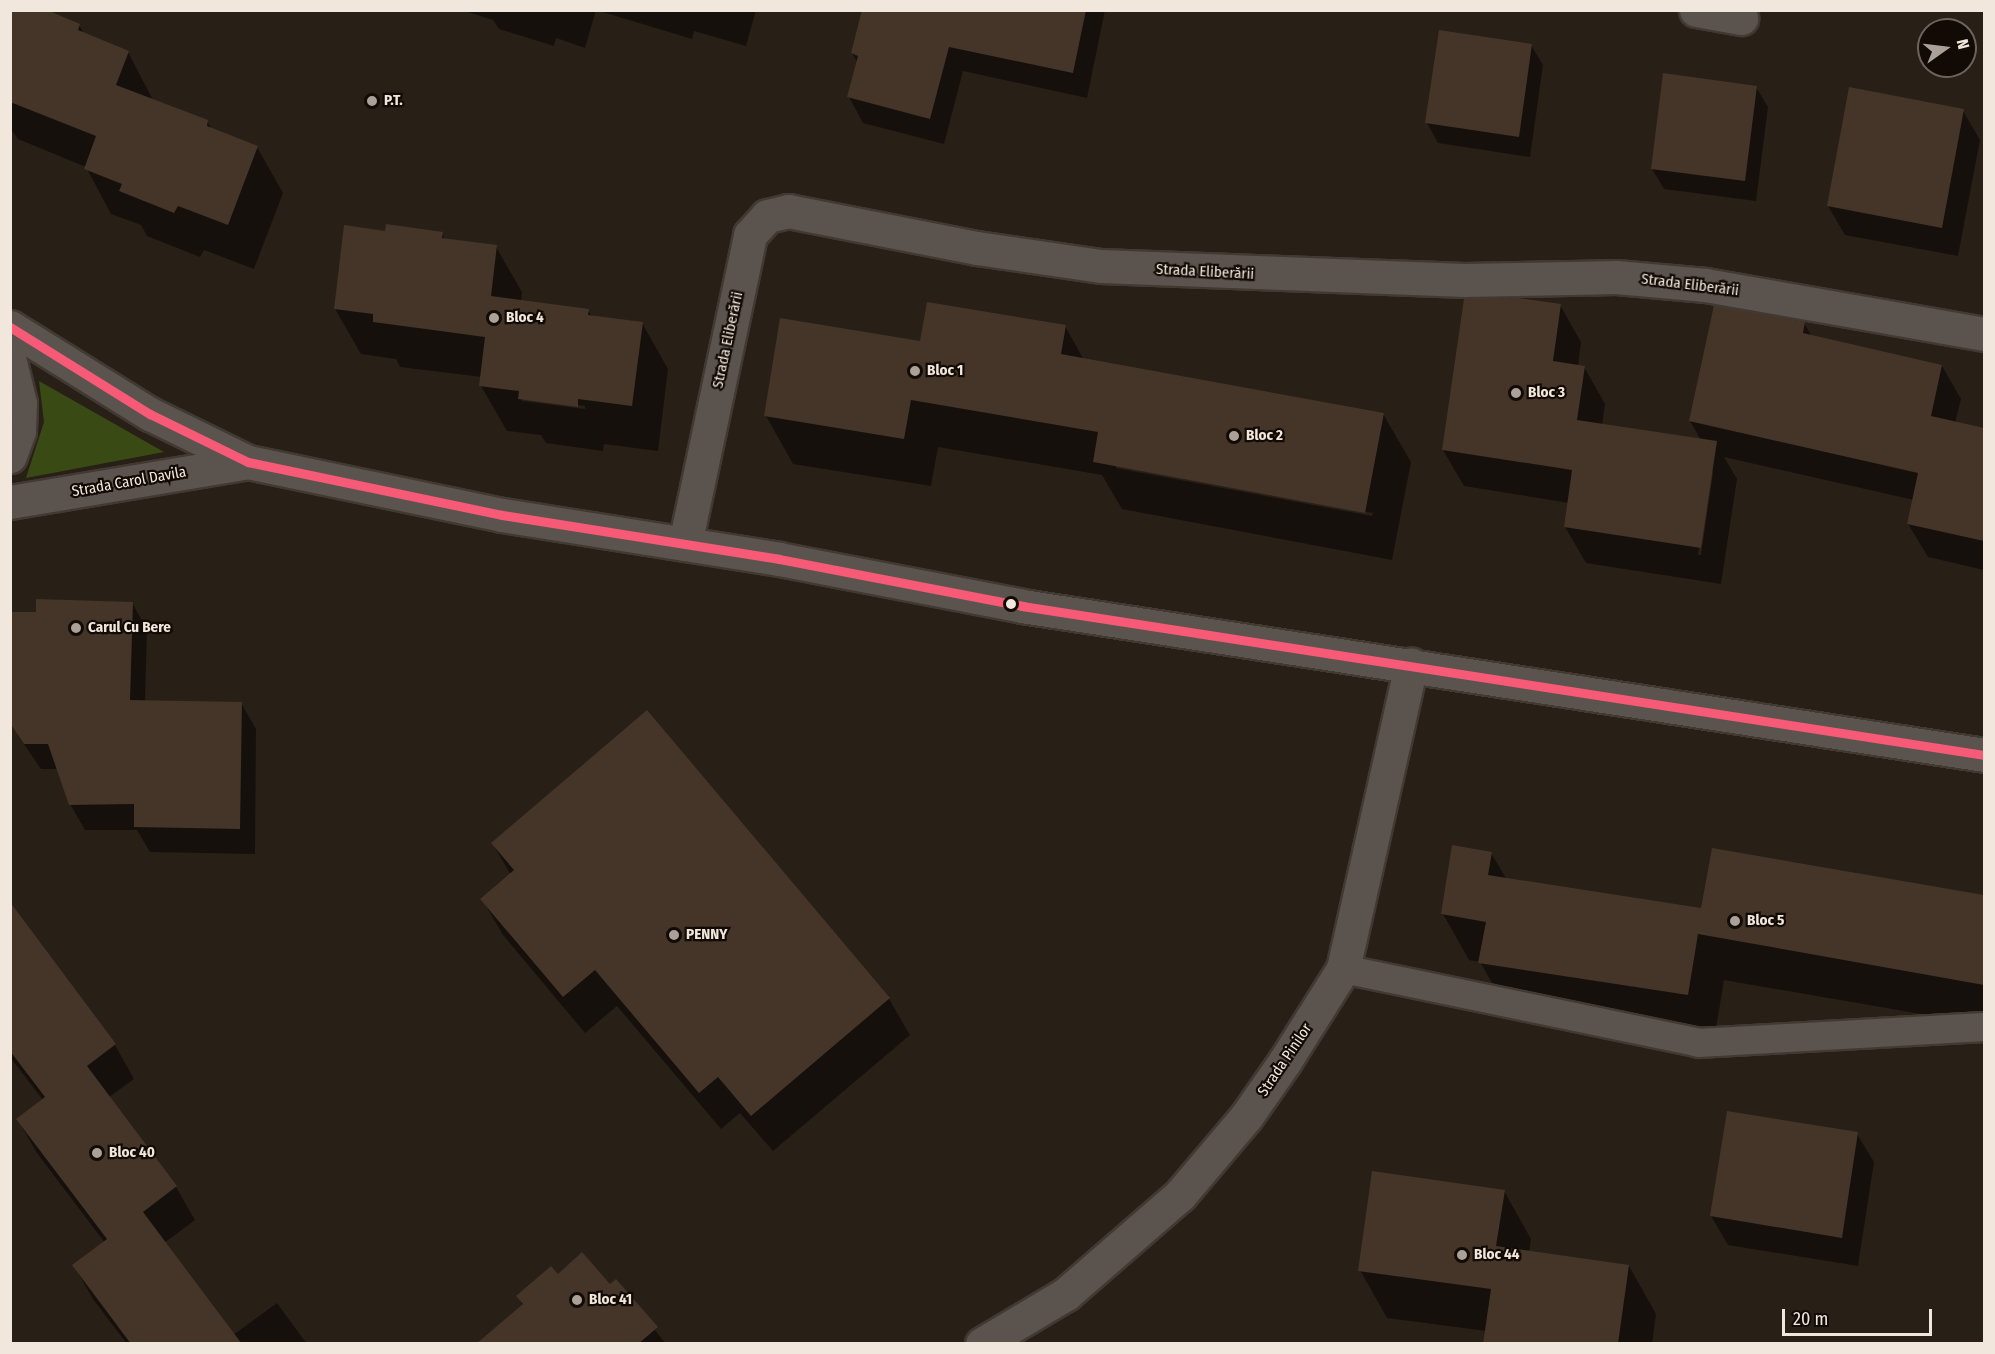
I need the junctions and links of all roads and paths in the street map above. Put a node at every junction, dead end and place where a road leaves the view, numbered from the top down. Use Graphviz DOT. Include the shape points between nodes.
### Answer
graph roads {
  1 [pos="1696,10"];
  2 [pos="1741,18"];
  3 [pos="10,327"];
  4 [pos="1984,334"];
  5 [pos="10,362"];
  6 [pos="10,456"];
  7 [pos="248,462"];
  8 [pos="10,502"];
  9 [pos="685,544"];
  10 [pos="1412,665"];
  11 [pos="1984,756"];
  12 [pos="1343,969"];
  13 [pos="1984,1027"];
  14 [pos="982,1344"];
  1 -- 2 [label="street"];
  3 -- 7 [label="street" via="150,414"];
  4 -- 9 [label="street, Strada Eliberării" via="1706,285 1616,277 1464,280 1101,266 977,248 788,211 767,216 750,235"];
  5 -- 6 [label="street" via="20,403 19,431"];
  7 -- 8 [label="street, Strada Carol Davila"];
  7 -- 9 [label="street" via="502,515"];
  9 -- 10 [label="street" via="1022,606"];
  10 -- 11 [label="street"];
  10 -- 12 [label="street, Strada Pinilor"];
  12 -- 13 [label="lane" via="1699,1043"];
  12 -- 14 [label="street, Strada Pinilor" via="1246,1117 1180,1195 1066,1294"];
}
